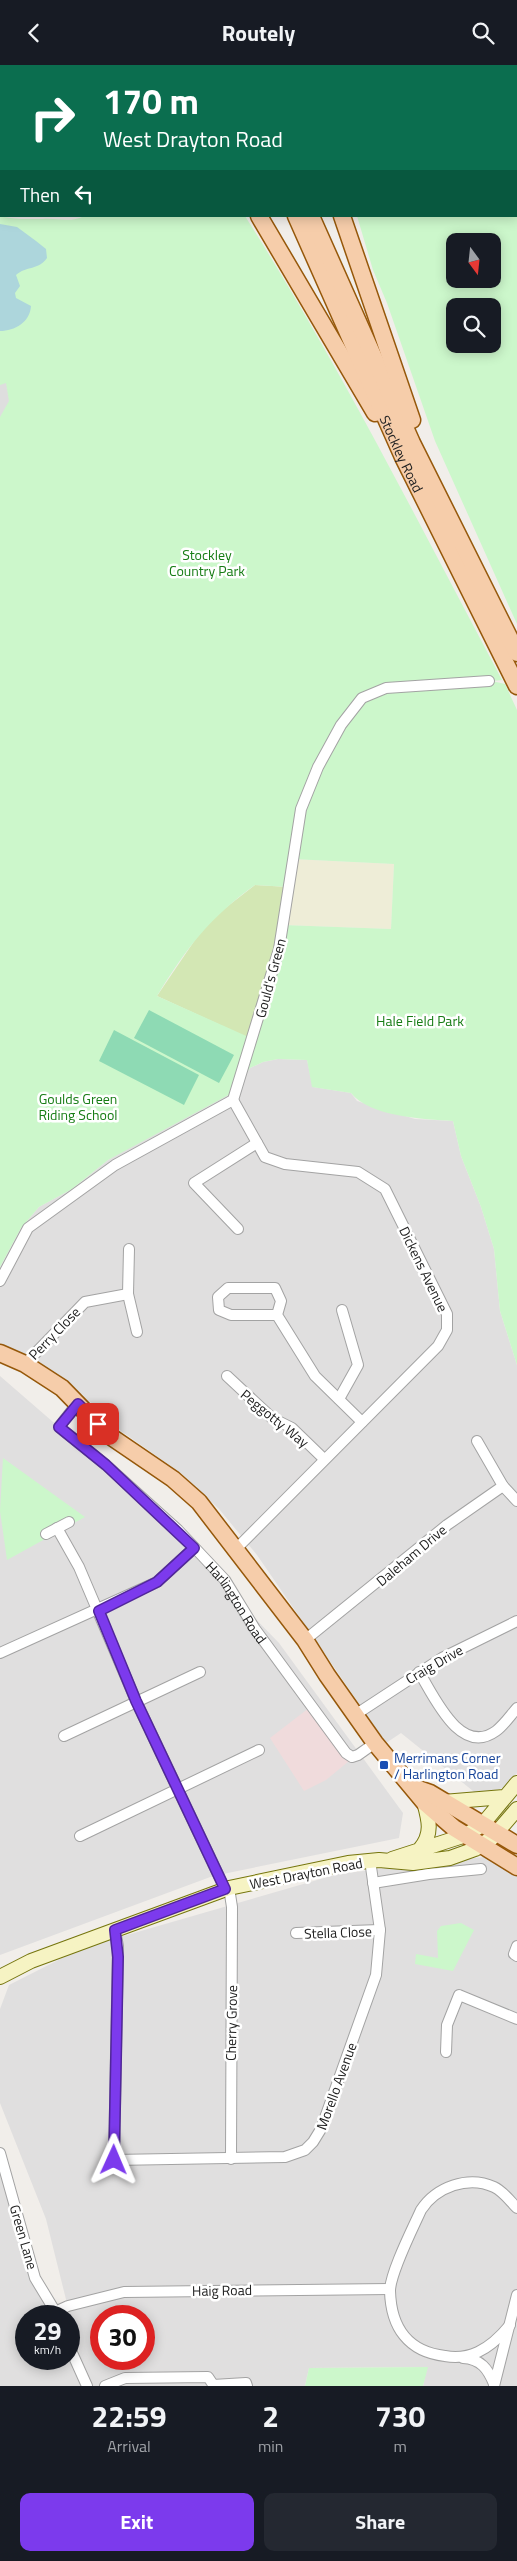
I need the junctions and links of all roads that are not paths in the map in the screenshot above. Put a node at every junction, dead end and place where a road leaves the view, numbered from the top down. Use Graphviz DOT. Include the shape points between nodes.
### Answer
graph roads {
  1 [pos="260,217"];
  2 [pos="296,217"];
  3 [pos="311,217"];
  4 [pos="342,217"];
  5 [pos="403,457"];
  6 [pos="438,493"];
  7 [pos="517,653"];
  8 [pos="489,681"];
  9 [pos="517,686"];
  10 [pos="233,1100"];
  11 [pos="257,1143"];
  12 [pos="238,1229"];
  13 [pos="129,1249"];
  14 [pos="0,1281"];
  15 [pos="128,1294"];
  16 [pos="342,1310"];
  17 [pos="277,1315"];
  18 [pos="137,1332"];
  19 [pos="0,1353"];
  20 [pos="25,1364"];
  21 [pos="226,1376"];
  22 [pos="339,1399"];
  23 [pos="78,1404"];
  24 [pos="362,1421"];
  25 [pos="477,1441"];
  26 [pos="324,1459"];
  27 [pos="502,1486"];
  28 [pos="517,1501"];
  29 [pos="68,1522"];
  30 [pos="57,1528"];
  31 [pos="46,1534"];
  32 [pos="194,1548"];
  33 [pos="236,1549"];
  34 [pos="99,1611"];
  35 [pos="517,1621"];
  36 [pos="305,1640"];
  37 [pos="0,1653"];
  38 [pos="200,1672"];
  39 [pos="419,1672"];
  40 [pos="136,1701"];
  41 [pos="517,1708"];
  42 [pos="355,1715"];
  43 [pos="64,1735"];
  44 [pos="375,1743"];
  45 [pos="259,1750"];
  46 [pos="517,1783"];
  47 [pos="413,1787"];
  48 [pos="179,1789"];
  49 [pos="504,1797"];
  50 [pos="424,1802"];
  51 [pos="443,1802"];
  52 [pos="517,1809"];
  53 [pos="482,1825"];
  54 [pos="498,1832"];
  55 [pos="466,1835"];
  56 [pos="80,1836"];
  57 [pos="482,1845"];
  58 [pos="517,1845"];
  59 [pos="420,1849"];
  60 [pos="370,1860"];
  61 [pos="389,1860"];
  62 [pos="517,1867"];
  63 [pos="481,1869"];
  64 [pos="373,1883"];
  65 [pos="227,1889"];
  66 [pos="115,1930"];
  67 [pos="380,1930"];
  68 [pos="296,1933"];
  69 [pos="517,1946"];
  70 [pos="517,1956"];
  71 [pos="1,1973"];
  72 [pos="517,2019"];
  73 [pos="446,2052"];
  74 [pos="0,2153"];
  75 [pos="231,2159"];
  76 [pos="517,2208"];
  77 [pos="390,2289"];
  78 [pos="517,2295"];
  79 [pos="51,2305"];
  80 [pos="72,2305"];
  81 [pos="510,2325"];
  82 [pos="459,2358"];
  83 [pos="80,2370"];
  84 [pos="213,2385"];
  85 [pos="494,2385"];
  86 [pos="87,2386"];
  87 [pos="105,2386"];
  88 [pos="247,2386"];
  1 -- 5 [label="main road"];
  2 -- 5 [label="main road, Stockley Road"];
  3 -- 6 [label="main road, Stockley Road" via="412,443"];
  4 -- 6 [label="main road"];
  5 -- 9 [label="main road, Stockley Road"];
  6 -- 7 [label="main road, Stockley Road"];
  8 -- 10 [label="street, Gould's Green" via="386,688 362,698 340,725 301,809 279,949"];
  10 -- 11 [label="street, Dickens Avenue"];
  10 -- 14 [label="street" via="115,1165 28,1228"];
  11 -- 12 [label="street" via="194,1183"];
  11 -- 24 [label="street, Dickens Avenue" via="265,1157 286,1164 358,1172 385,1189 447,1314 447,1330 438,1346"];
  13 -- 15 [label="street"];
  15 -- 18 [label="street"];
  15 -- 20 [label="street, Perry Close" via="85,1302"];
  16 -- 22 [label="street" via="358,1365"];
  17 -- 17 [label="street" via="281,1301 275,1288 228,1288 218,1297 219,1310 231,1315"];
  17 -- 22 [label="street" via="315,1376"];
  19 -- 20 [label="main road"];
  20 -- 23 [label="main road" via="62,1387"];
  21 -- 26 [label="street, Peggotty Way" via="272,1419 292,1429"];
  22 -- 24 [label="street"];
  23 -- 32 [label="street, Harlington Road" via="59,1427 106,1465"];
  23 -- 33 [label="main road" via="107,1434 173,1479 199,1502"];
  24 -- 26 [label="street, Dickens Avenue"];
  25 -- 27 [label="street"];
  26 -- 33 [label="street, Dickens Avenue"];
  27 -- 28 [label="street"];
  27 -- 36 [label="street, Daleham Drive" via="446,1525"];
  29 -- 30 [label="street"];
  30 -- 31 [label="street"];
  30 -- 34 [label="street, Cherry Grove"];
  32 -- 34 [label="street" via="157,1582"];
  32 -- 44 [label="street, Harlington Road" via="225,1580 255,1629 346,1753 352,1757 358,1755"];
  33 -- 36 [label="main road"];
  34 -- 37 [label="street"];
  34 -- 40 [label="street, Cherry Grove"];
  35 -- 39 [label="street, Craig Drive" via="442,1657"];
  36 -- 42 [label="main road"];
  38 -- 40 [label="street"];
  39 -- 41 [label="street" via="459,1731 467,1736 478,1738 495,1732"];
  39 -- 42 [label="street, Craig Drive"];
  40 -- 43 [label="street"];
  40 -- 48 [label="street, Cherry Grove"];
  42 -- 44 [label="main road"];
  44 -- 47 [label="main road"];
  45 -- 48 [label="street"];
  46 -- 49 [label="main road, West Drayton Road"];
  47 -- 50 [label="main road"];
  47 -- 51 [label="main road"];
  48 -- 56 [label="street"];
  48 -- 65 [label="street, Cherry Grove"];
  49 -- 51 [label="main road"];
  49 -- 53 [label="main road, West Drayton Road"];
  50 -- 55 [label="main road"];
  50 -- 59 [label="main road" via="429,1831 428,1840"];
  51 -- 53 [label="main road"];
  52 -- 54 [label="main road, West Drayton Road"];
  53 -- 54 [label="main road"];
  53 -- 55 [label="main road, West Drayton Road"];
  54 -- 57 [label="main road, West Drayton Road"];
  54 -- 58 [label="main road"];
  55 -- 57 [label="main road"];
  55 -- 59 [label="main road, West Drayton Road"];
  57 -- 61 [label="main road, West Drayton Road" via="450,1858 412,1863"];
  57 -- 62 [label="main road"];
  59 -- 61 [label="main road, West Drayton Road"];
  60 -- 61 [label="main road, West Drayton Road"];
  60 -- 64 [label="street, Morello Avenue"];
  60 -- 65 [label="main road, West Drayton Road"];
  63 -- 64 [label="street"];
  64 -- 67 [label="street, Morello Avenue"];
  65 -- 66 [label="main road, West Drayton Road"];
  65 -- 75 [label="street, Cherry Grove" via="232,1907"];
  66 -- 71 [label="main road, West Drayton Road"];
  66 -- 75 [label="street, Morello Avenue" via="118,1954 114,2160"];
  67 -- 68 [label="street, Stella Close"];
  67 -- 75 [label="street, Morello Avenue" via="376,1975 314,2142 295,2155"];
  69 -- 70 [label="street" via="514,1954"];
  72 -- 73 [label="street" via="459,1995 446,2025"];
  74 -- 79 [label="street, Green Lane" via="35,2277"];
  76 -- 77 [label="street" via="503,2193 481,2184 459,2184 428,2198"];
  77 -- 80 [label="street, Haig Road" via="124,2292"];
  77 -- 82 [label="street" via="398,2327 408,2341 420,2351"];
  78 -- 81 [label="street"];
  81 -- 82 [label="street" via="491,2344"];
  81 -- 85 [label="street"];
  82 -- 85 [label="street" via="473,2359 482,2364 489,2371"];
  83 -- 86 [label="street"];
  84 -- 87 [label="street" via="208,2377 125,2378"];
  84 -- 88 [label="street" via="246,2383"];
}
